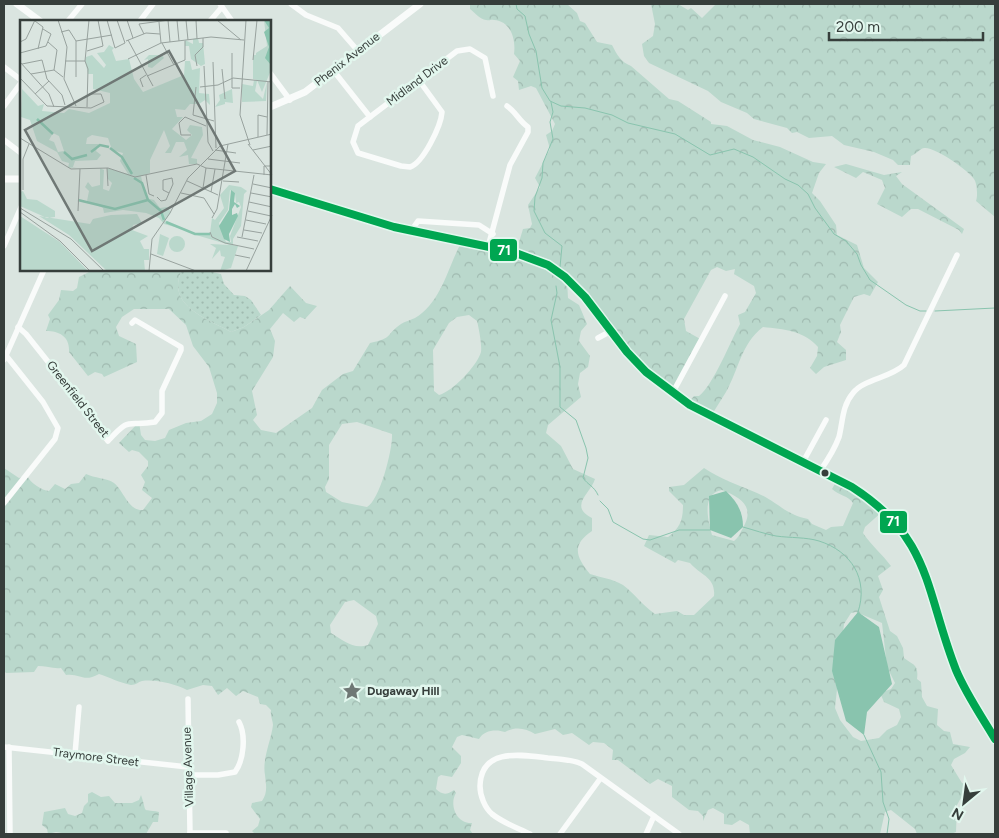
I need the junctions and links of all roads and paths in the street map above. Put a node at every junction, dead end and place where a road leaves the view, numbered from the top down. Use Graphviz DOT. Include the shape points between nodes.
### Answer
graph roads {
  1 [pos="17,4"];
  2 [pos="82,4"];
  3 [pos="153,4"];
  4 [pos="291,4"];
  5 [pos="420,4"];
  6 [pos="221,5"];
  7 [pos="39,20"];
  8 [pos="69,20"];
  9 [pos="141,20"];
  10 [pos="211,20"];
  11 [pos="231,20"];
  12 [pos="358,50"];
  13 [pos="4,67"];
  14 [pos="333,70"];
  15 [pos="271,74"];
  16 [pos="418,79"];
  17 [pos="20,81"];
  18 [pos="20,83"];
  19 [pos="493,96"];
  20 [pos="290,100"];
  21 [pos="4,106"];
  22 [pos="506,106"];
  23 [pos="271,107"];
  24 [pos="370,117"];
  25 [pos="4,140"];
  26 [pos="20,152"];
  27 [pos="20,178"];
  28 [pos="4,179"];
  29 [pos="271,189"];
  30 [pos="20,209"];
  31 [pos="411,231"];
  32 [pos="492,234"];
  33 [pos="4,246"];
  34 [pos="488,247"];
  35 [pos="957,255"];
  36 [pos="44,271"];
  37 [pos="725,296"];
  38 [pos="132,323"];
  39 [pos="18,327"];
  40 [pos="611,331"];
  41 [pos="598,338"];
  42 [pos="5,356"];
  43 [pos="672,394"];
  44 [pos="826,420"];
  45 [pos="803,462"];
  46 [pos="820,471"];
  47 [pos="4,503"];
  48 [pos="188,699"];
  49 [pos="79,706"];
  50 [pos="239,722"];
  51 [pos="995,739"];
  52 [pos="6,747"];
  53 [pos="75,754"];
  54 [pos="188,767"];
  55 [pos="189,775"];
  56 [pos="600,779"];
  57 [pos="654,816"];
  58 [pos="226,833"];
  59 [pos="10,834"];
  60 [pos="190,834"];
  61 [pos="530,834"];
  62 [pos="560,834"];
  63 [pos="646,834"];
  64 [pos="679,834"];
  1 -- 7 [label="main road"];
  2 -- 8 [label="street"];
  3 -- 9 [label="street"];
  4 -- 12 [label="street" via="306,15 338,28"];
  5 -- 12 [label="main road, Phenix Avenue"];
  6 -- 10 [label="street"];
  6 -- 11 [label="street"];
  12 -- 14 [label="main road, Phenix Avenue"];
  13 -- 17 [label="street"];
  14 -- 20 [label="main road, Phenix Avenue"];
  14 -- 24 [label="street"];
  15 -- 20 [label="street"];
  16 -- 19 [label="street, Midland Drive" via="457,51 470,49 485,58"];
  16 -- 24 [label="street, Midland Drive"];
  16 -- 24 [label="street, Midland Drive" via="442,112 441,122 423,157 414,166 400,166 356,151 353,142 355,131"];
  18 -- 21 [label="street"];
  20 -- 23 [label="main road, Phenix Avenue"];
  22 -- 32 [label="street" via="518,114 528,132 510,165"];
  25 -- 26 [label="street"];
  27 -- 28 [label="main road"];
  29 -- 31 [label="main road"];
  30 -- 33 [label="street"];
  31 -- 32 [label="street" via="418,221 479,225"];
  31 -- 34 [label="main road"];
  32 -- 34 [label="street"];
  34 -- 40 [label="main road" via="527,256 554,269 585,297"];
  35 -- 46 [label="street" via="904,365 888,376 861,386 852,394 844,408 837,443"];
  36 -- 39 [label="street"];
  37 -- 43 [label="street"];
  38 -- 39 [label="street, Greenfield Street" via="135,320 174,341 181,350 162,391 162,413 155,422 130,422 108,441 49,362"];
  39 -- 42 [label="street"];
  40 -- 41 [label="street"];
  40 -- 43 [label="main road" via="646,372"];
  42 -- 47 [label="street" via="51,414 58,428 55,439"];
  43 -- 45 [label="main road"];
  44 -- 45 [label="street"];
  45 -- 46 [label="main road"];
  46 -- 51 [label="main road" via="852,487 879,506 910,541 929,582 957,671"];
  48 -- 54 [label="street, Village Avenue"];
  49 -- 53 [label="street"];
  50 -- 55 [label="street" via="244,735 235,772"];
  52 -- 53 [label="street, Traymore Street"];
  52 -- 59 [label="street"];
  53 -- 54 [label="street, Traymore Street"];
  54 -- 55 [label="street, Village Avenue"];
  55 -- 60 [label="street, Village Avenue"];
  56 -- 57 [label="street"];
  56 -- 61 [label="street" via="582,764 570,760 514,754 495,760 481,779 482,797 492,814"];
  56 -- 62 [label="street"];
  57 -- 63 [label="street"];
  57 -- 64 [label="street"];
  58 -- 60 [label="street"];
}
